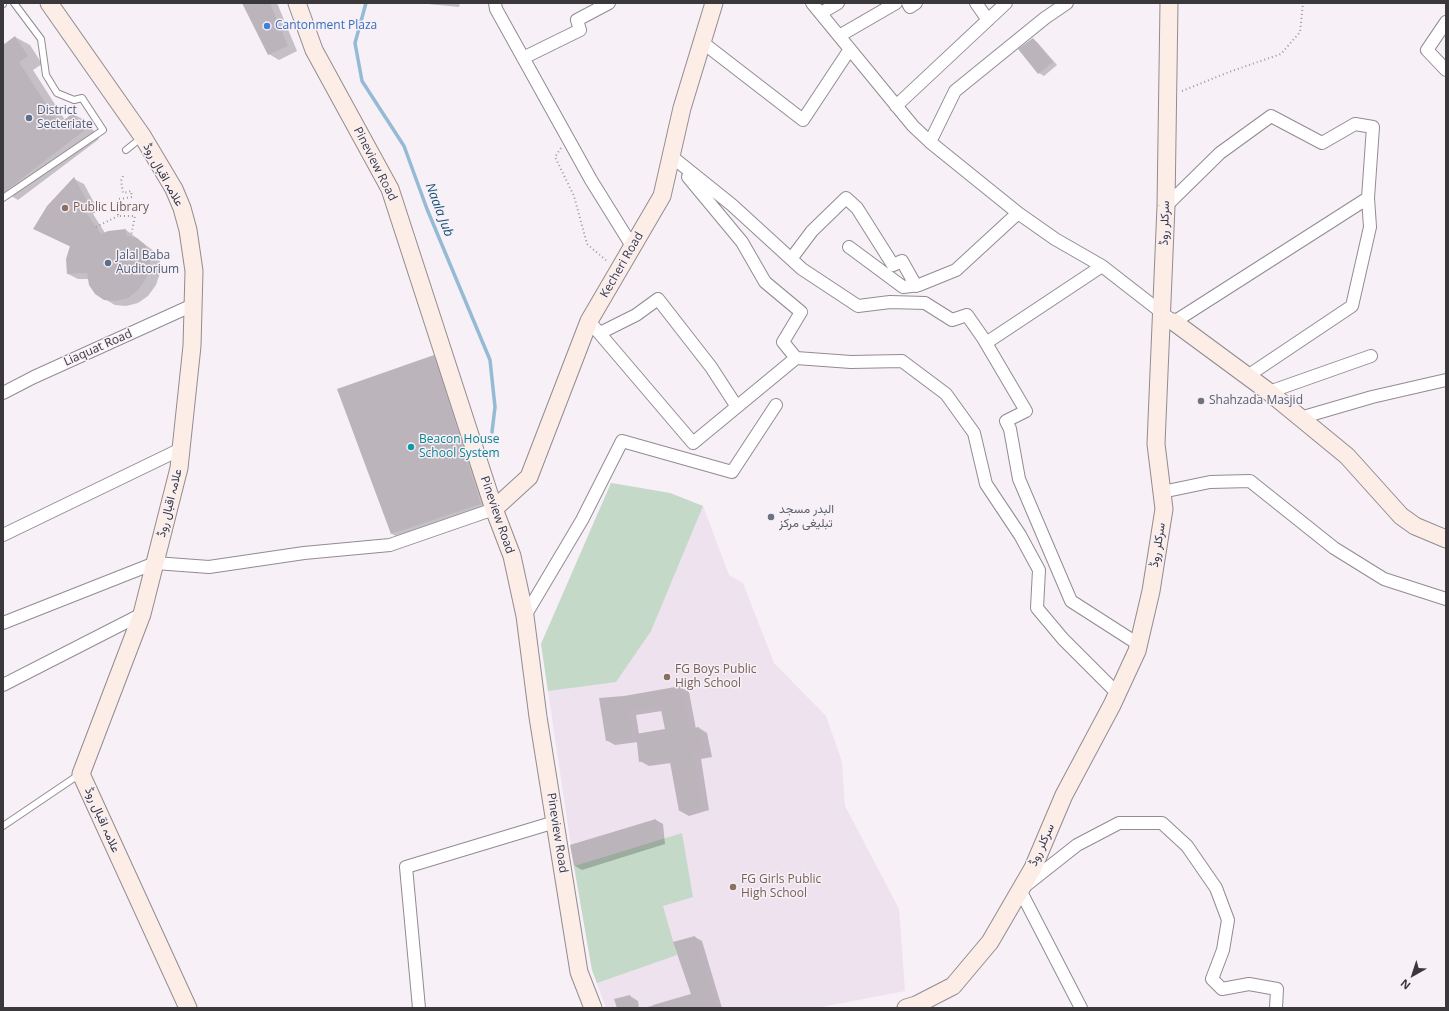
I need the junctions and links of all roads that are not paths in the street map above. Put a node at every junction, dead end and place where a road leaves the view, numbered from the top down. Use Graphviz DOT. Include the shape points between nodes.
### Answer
graph roads {
  1 [pos="14,3"];
  2 [pos="49,3"];
  3 [pos="297,3"];
  4 [pos="495,3"];
  5 [pos="609,3"];
  6 [pos="714,3"];
  7 [pos="812,3"];
  8 [pos="838,3"];
  9 [pos="896,3"];
  10 [pos="908,3"];
  11 [pos="916,3"];
  12 [pos="976,3"];
  13 [pos="1006,3"];
  14 [pos="1066,3"];
  15 [pos="1169,3"];
  16 [pos="821,13"];
  17 [pos="988,20"];
  18 [pos="1446,22"];
  19 [pos="839,36"];
  20 [pos="702,42"];
  21 [pos="850,49"];
  22 [pos="523,58"];
  23 [pos="1446,70"];
  24 [pos="896,106"];
  25 [pos="143,137"];
  26 [pos="930,142"];
  27 [pos="126,150"];
  28 [pos="671,156"];
  29 [pos="3,198"];
  30 [pos="1368,198"];
  31 [pos="1166,206"];
  32 [pos="1018,213"];
  33 [pos="632,246"];
  34 [pos="849,247"];
  35 [pos="791,260"];
  36 [pos="1102,266"];
  37 [pos="916,286"];
  38 [pos="193,305"];
  39 [pos="1168,317"];
  40 [pos="594,327"];
  41 [pos="986,343"];
  42 [pos="1371,356"];
  43 [pos="796,358"];
  44 [pos="1246,377"];
  45 [pos="1446,380"];
  46 [pos="1270,392"];
  47 [pos="3,393"];
  48 [pos="776,405"];
  49 [pos="737,408"];
  50 [pos="1300,418"];
  51 [pos="181,449"];
  52 [pos="1162,492"];
  53 [pos="494,509"];
  54 [pos="3,535"];
  55 [pos="1446,539"];
  56 [pos="155,563"];
  57 [pos="1446,599"];
  58 [pos="142,614"];
  59 [pos="525,616"];
  60 [pos="3,623"];
  61 [pos="1138,644"];
  62 [pos="3,685"];
  63 [pos="1117,693"];
  64 [pos="81,774"];
  65 [pos="555,822"];
  66 [pos="3,826"];
  67 [pos="1020,890"];
  68 [pos="188,1008"];
  69 [pos="419,1008"];
  70 [pos="593,1008"];
  71 [pos="906,1008"];
  72 [pos="1081,1008"];
  73 [pos="1276,1008"];
  1 -- 29 [label="lane" via="41,39 46,75 57,93 74,100 82,98 103,130"];
  2 -- 25 [label="main road, علامہ اقبال روڈ"];
  3 -- 53 [label="main road, Pineview Road" via="314,50 390,189"];
  4 -- 22 [label="street"];
  5 -- 22 [label="street" via="577,20 580,30"];
  6 -- 20 [label="main road, Kecheri Road"];
  7 -- 16 [label="street"];
  8 -- 16 [label="street"];
  9 -- 19 [label="street"];
  10 -- 11 [label="street" via="910,7"];
  12 -- 17 [label="street"];
  13 -- 17 [label="street"];
  14 -- 26 [label="street" via="955,91"];
  15 -- 31 [label="main road, سرکلر روڈ"];
  16 -- 19 [label="street"];
  17 -- 24 [label="street"];
  18 -- 23 [label="street" via="1427,50"];
  19 -- 21 [label="street"];
  20 -- 21 [label="street" via="803,120"];
  20 -- 28 [label="main road, Kecheri Road"];
  21 -- 24 [label="street"];
  22 -- 33 [label="street" via="591,180"];
  24 -- 26 [label="street"];
  25 -- 27 [label="lane"];
  25 -- 38 [label="main road, علامہ اقبال روڈ" via="174,188 182,208 194,271"];
  26 -- 32 [label="street"];
  28 -- 33 [label="main road, Kecheri Road" via="662,196"];
  28 -- 35 [label="street" via="732,205"];
  28 -- 43 [label="street" via="742,242 765,282 801,312 783,342"];
  30 -- 31 [label="street" via="1373,127 1355,124 1322,143 1272,116 1220,153"];
  30 -- 39 [label="street"];
  30 -- 44 [label="street" via="1370,227 1352,306"];
  31 -- 39 [label="main road, سرکلر روڈ"];
  32 -- 36 [label="street" via="1055,239"];
  32 -- 37 [label="street" via="956,270"];
  33 -- 40 [label="main road, Kecheri Road" via="618,270"];
  34 -- 37 [label="street" via="903,287"];
  35 -- 37 [label="street" via="812,231 846,198 857,208 893,265 902,261"];
  35 -- 41 [label="street" via="858,306 890,302 925,303 952,320 967,315"];
  36 -- 39 [label="street"];
  36 -- 41 [label="street"];
  38 -- 47 [label="street, Liaquat Road" via="34,376"];
  38 -- 51 [label="main road, علامہ اقبال روڈ" via="192,346"];
  39 -- 44 [label="main road"];
  39 -- 52 [label="main road, سرکلر روڈ" via="1156,444"];
  40 -- 49 [label="street" via="636,316 658,299 711,368"];
  40 -- 49 [label="street" via="693,443"];
  40 -- 53 [label="main road, Kecheri Road" via="529,477"];
  41 -- 61 [label="street" via="1026,411 1006,421 1010,429 1019,479 1071,601"];
  42 -- 46 [label="street"];
  43 -- 49 [label="street"];
  43 -- 63 [label="street" via="851,362 902,361 946,394 974,433 986,484 1020,535 1039,570 1037,608 1063,639"];
  44 -- 46 [label="main road"];
  45 -- 50 [label="street" via="1372,397"];
  46 -- 50 [label="main road"];
  48 -- 59 [label="street" via="732,472 622,441 582,520"];
  50 -- 55 [label="main road" via="1347,456 1401,516 1415,526"];
  51 -- 54 [label="street"];
  51 -- 56 [label="main road, علامہ اقبال روڈ" via="179,468"];
  52 -- 57 [label="street" via="1210,482 1250,481 1334,548 1384,579"];
  52 -- 61 [label="main road, سرکلر روڈ" via="1164,509 1151,591"];
  53 -- 56 [label="street" via="390,545 304,553 209,567"];
  53 -- 59 [label="main road, Pineview Road" via="512,556"];
  56 -- 58 [label="main road, علامہ اقبال روڈ"];
  56 -- 60 [label="street"];
  58 -- 62 [label="street"];
  58 -- 64 [label="main road, علامہ اقبال روڈ"];
  59 -- 65 [label="main road, Pineview Road"];
  61 -- 63 [label="main road, سرکلر روڈ"];
  63 -- 67 [label="main road, سرکلر روڈ" via="1064,795 1033,868"];
  64 -- 66 [label="lane"];
  64 -- 68 [label="main road, علامہ اقبال روڈ"];
  65 -- 69 [label="street" via="406,867"];
  65 -- 70 [label="main road, Pineview Road" via="579,972"];
  67 -- 71 [label="main road, سرکلر روڈ" via="990,942 953,986"];
  67 -- 72 [label="street"];
  67 -- 73 [label="street" via="1077,845 1119,823 1162,823 1187,846 1216,888 1228,920 1223,950 1212,979 1222,989 1249,984 1276,989"];
}
